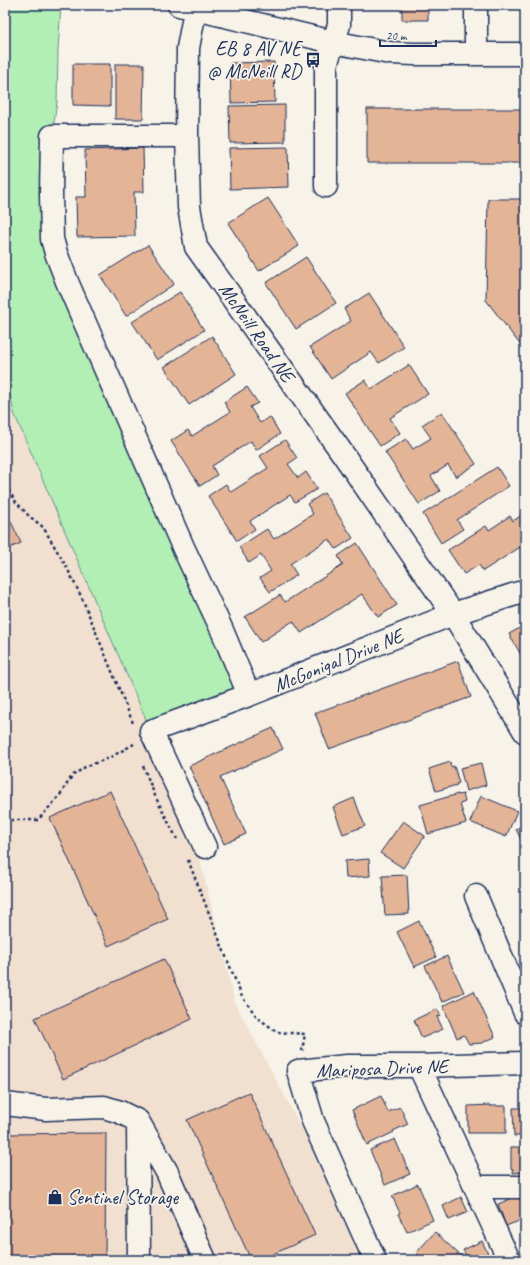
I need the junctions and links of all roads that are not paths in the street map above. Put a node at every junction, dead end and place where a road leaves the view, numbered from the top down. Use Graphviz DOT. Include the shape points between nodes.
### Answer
graph roads {
  1 [pos="339,5"];
  2 [pos="476,5"];
  3 [pos="190,6"];
  4 [pos="333,42"];
  5 [pos="476,53"];
  6 [pos="525,54"];
  7 [pos="187,136"];
  8 [pos="326,186"];
  9 [pos="525,591"];
  10 [pos="453,614"];
  11 [pos="249,695"];
  12 [pos="525,732"];
  13 [pos="206,848"];
  14 [pos="476,896"];
  15 [pos="525,1013"];
  16 [pos="525,1064"];
  17 [pos="419,1066"];
  18 [pos="5,1104"];
  19 [pos="138,1121"];
  20 [pos="476,1187"];
  21 [pos="525,1187"];
  22 [pos="139,1260"];
  23 [pos="205,1260"];
  24 [pos="375,1260"];
  25 [pos="509,1260"];
  1 -- 4 [label="street" via="339,25"];
  2 -- 5 [label="street"];
  3 -- 4 [label="street"];
  3 -- 7 [label="street, McNeill Road NE"];
  4 -- 5 [label="street" via="414,54"];
  4 -- 8 [label="street" via="326,65"];
  5 -- 6 [label="street"];
  7 -- 10 [label="street, McNeill Road NE" via="189,207 196,247"];
  7 -- 11 [label="street" via="52,136 52,239 68,284"];
  9 -- 10 [label="street, McGonigal Drive NE"];
  10 -- 11 [label="street, McGonigal Drive NE"];
  10 -- 12 [label="street, McNeill Road NE"];
  11 -- 13 [label="street, McGonigal Drive NE" via="140,733"];
  14 -- 15 [label="street"];
  16 -- 17 [label="street, Mariposa Drive NE"];
  17 -- 20 [label="street"];
  17 -- 24 [label="street, Mariposa Drive NE" via="347,1066 298,1071 313,1121"];
  18 -- 19 [label="street" via="46,1109 104,1107"];
  19 -- 22 [label="street"];
  19 -- 23 [label="street" via="167,1172"];
  20 -- 21 [label="street"];
  20 -- 25 [label="street"];
}
